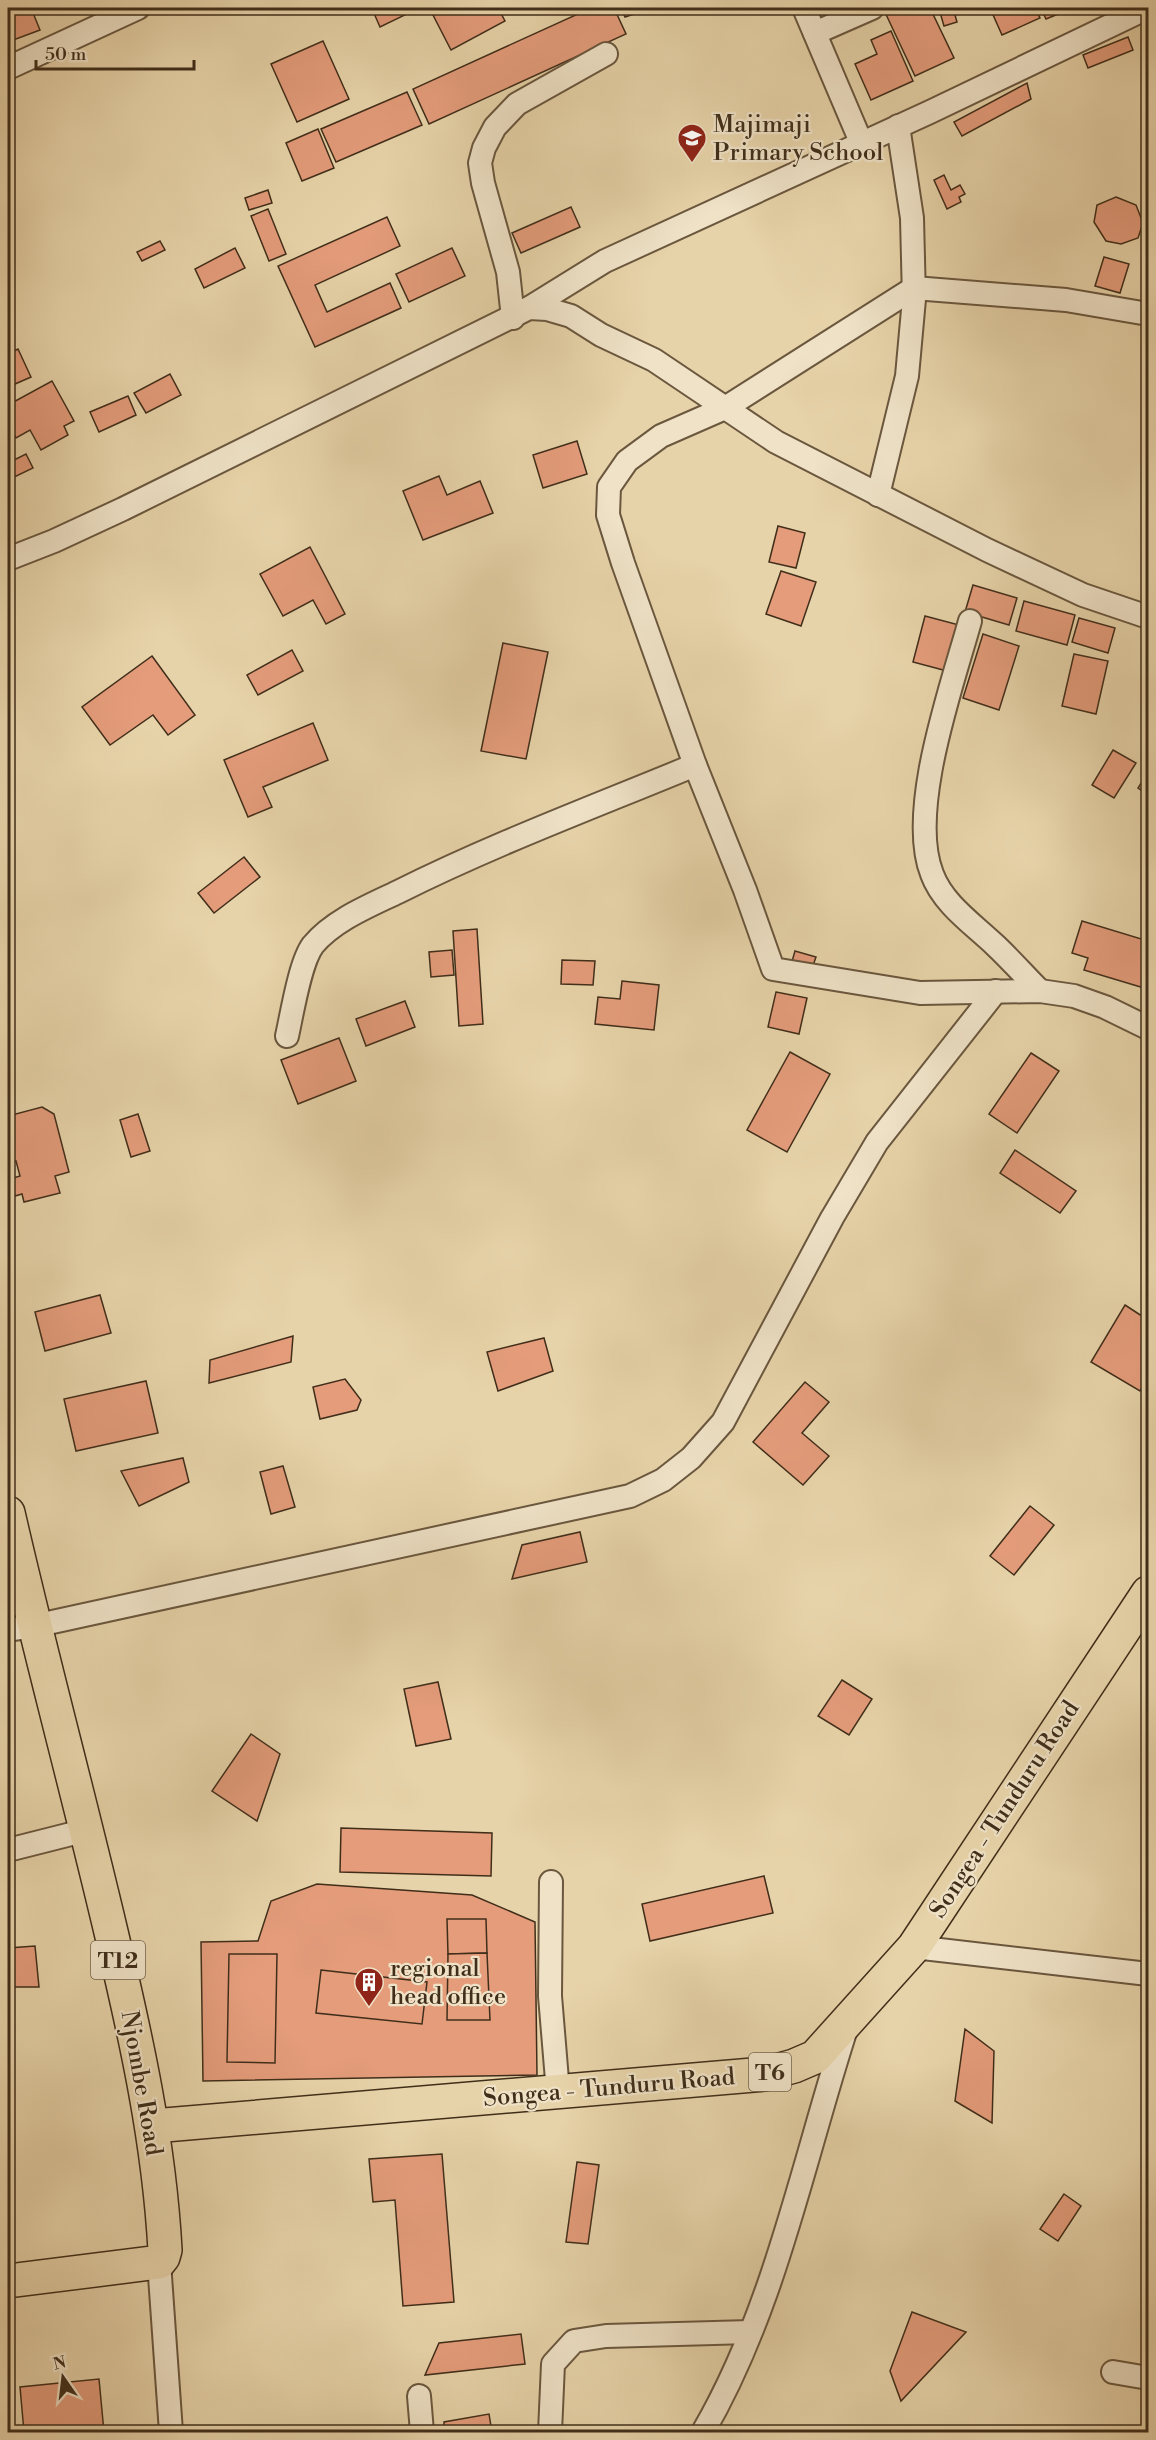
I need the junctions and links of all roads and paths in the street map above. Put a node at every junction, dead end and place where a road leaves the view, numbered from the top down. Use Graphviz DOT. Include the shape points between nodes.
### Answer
graph roads {
  1 [pos="138,8"];
  2 [pos="804,8"];
  3 [pos="872,8"];
  4 [pos="1147,8"];
  5 [pos="815,33"];
  6 [pos="606,54"];
  7 [pos="8,68"];
  8 [pos="898,126"];
  9 [pos="861,142"];
  10 [pos="914,288"];
  11 [pos="521,313"];
  12 [pos="1149,314"];
  13 [pos="725,408"];
  14 [pos="878,495"];
  15 [pos="8,559"];
  16 [pos="1149,617"];
  17 [pos="970,621"];
  18 [pos="695,765"];
  19 [pos="996,991"];
  20 [pos="1040,991"];
  21 [pos="1149,1028"];
  22 [pos="287,1036"];
  23 [pos="8,1513"];
  24 [pos="1149,1593"];
  25 [pos="21,1628"];
  26 [pos="87,1830"];
  27 [pos="8,1850"];
  28 [pos="551,1882"];
  29 [pos="914,1947"];
  30 [pos="1149,1974"];
  31 [pos="848,2022"];
  32 [pos="558,2092"];
  33 [pos="153,2126"];
  34 [pos="159,2262"];
  35 [pos="8,2281"];
  36 [pos="750,2332"];
  37 [pos="1113,2373"];
  38 [pos="1149,2378"];
  39 [pos="419,2396"];
  40 [pos="171,2433"];
  41 [pos="422,2433"];
  42 [pos="550,2433"];
  43 [pos="703,2433"];
  1 -- 7 [label="street"];
  2 -- 5 [label="street"];
  3 -- 5 [label="street"];
  4 -- 8 [label="street"];
  5 -- 9 [label="street"];
  6 -- 11 [label="street" via="517,104 495,127 484,148 480,163 483,183"];
  8 -- 9 [label="street"];
  8 -- 10 [label="street" via="912,218"];
  9 -- 11 [label="street" via="605,261"];
  10 -- 12 [label="street" via="1066,300"];
  10 -- 13 [label="street"];
  10 -- 14 [label="street" via="908,376"];
  11 -- 13 [label="street" via="547,309 571,316 654,360"];
  11 -- 15 [label="street" via="123,508"];
  13 -- 14 [label="street" via="776,442"];
  13 -- 18 [label="street" via="661,436 627,461 609,487 608,515 620,554"];
  14 -- 16 [label="street" via="1083,595"];
  17 -- 20 [label="street" via="929,776 924,830 932,875 951,905"];
  18 -- 19 [label="street" via="773,969 920,993"];
  18 -- 22 [label="street" via="441,870 350,916 312,946 303,966"];
  19 -- 20 [label="street"];
  19 -- 25 [label="street" via="877,1142 723,1422 691,1458 663,1480 630,1496"];
  20 -- 21 [label="street" via="1074,996"];
  23 -- 25 [label="highway, Njombe Road / T12"];
  24 -- 29 [label="highway, Songea - Tunduru Road / T6"];
  25 -- 26 [label="highway, Njombe Road / T12"];
  26 -- 27 [label="street"];
  26 -- 33 [label="highway, Njombe Road / T12"];
  28 -- 32 [label="street" via="550,1996"];
  29 -- 30 [label="street"];
  29 -- 31 [label="highway, Songea - Tunduru Road / T6"];
  31 -- 32 [label="highway, Songea - Tunduru Road / T6" via="815,2057 765,2074"];
  31 -- 36 [label="street" via="773,2273"];
  32 -- 33 [label="highway, Songea - Tunduru Road / T6"];
  33 -- 34 [label="highway, Njombe Road / T12" via="165,2250"];
  34 -- 35 [label="highway"];
  34 -- 40 [label="street"];
  36 -- 42 [label="street" via="606,2336 574,2341 553,2364"];
  36 -- 43 [label="street" via="726,2391"];
  37 -- 38 [label="street"];
  39 -- 41 [label="street"];
}
